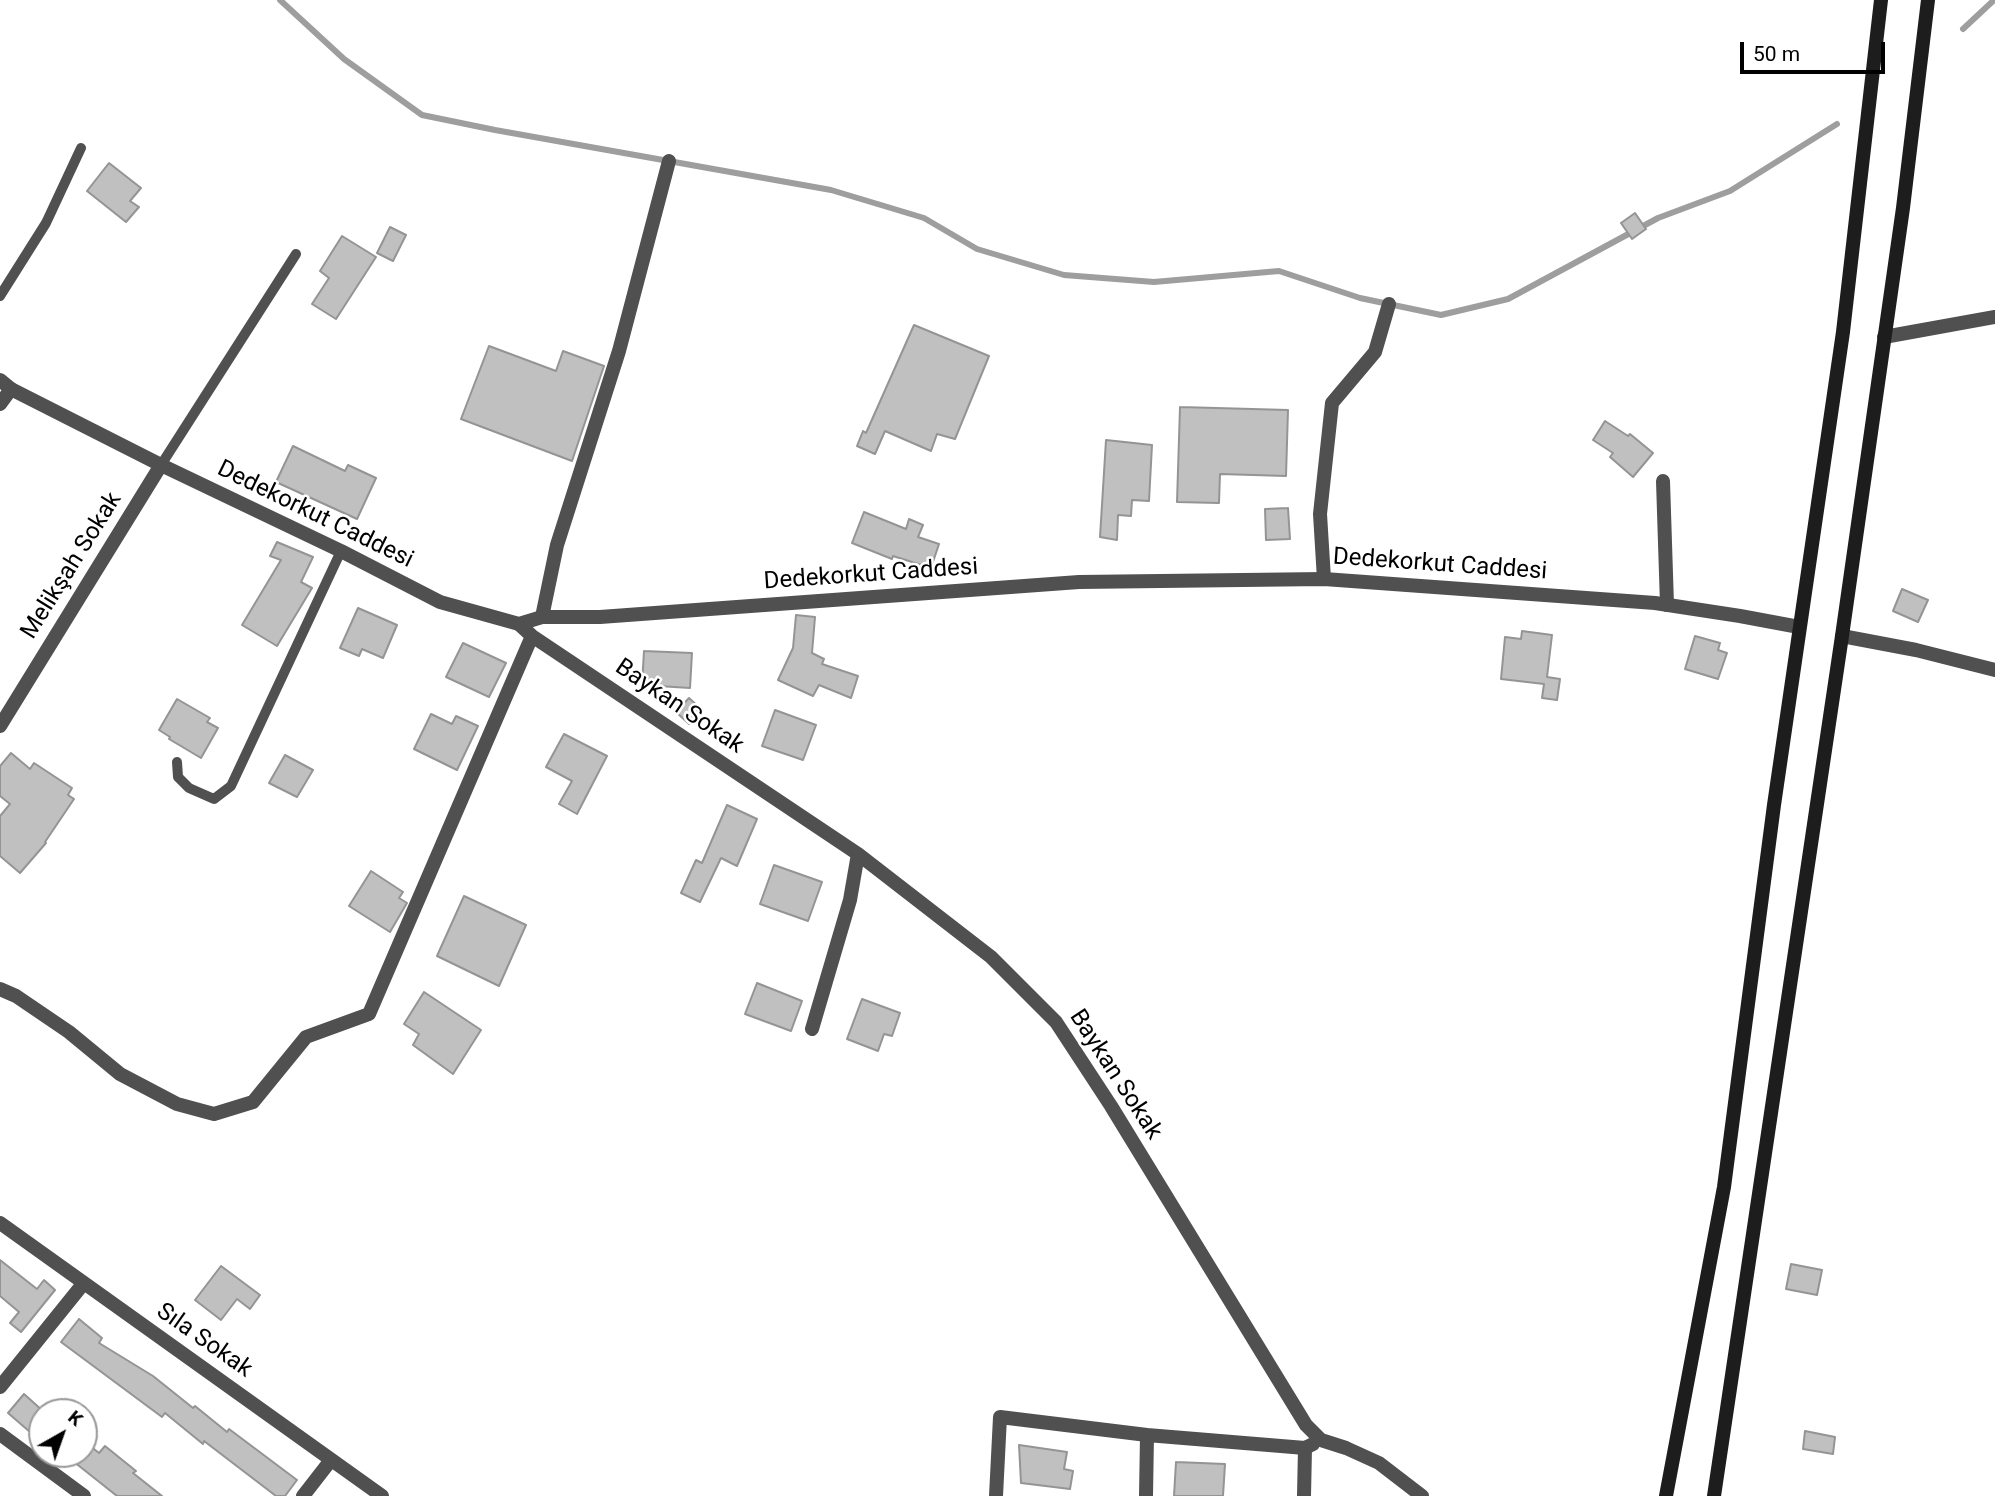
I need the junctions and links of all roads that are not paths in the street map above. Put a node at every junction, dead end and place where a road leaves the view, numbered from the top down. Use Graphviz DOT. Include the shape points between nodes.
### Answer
graph roads {
  1 [pos="1881,0"];
  2 [pos="1928,0"];
  3 [pos="81,148"];
  4 [pos="669,161"];
  5 [pos="296,254"];
  6 [pos="0,296"];
  7 [pos="1389,304"];
  8 [pos="1995,317"];
  9 [pos="1884,337"];
  10 [pos="6,385"];
  11 [pos="0,404"];
  12 [pos="161,465"];
  13 [pos="1663,481"];
  14 [pos="341,551"];
  15 [pos="1324,579"];
  16 [pos="1667,605"];
  17 [pos="542,618"];
  18 [pos="519,624"];
  19 [pos="1799,627"];
  20 [pos="532,636"];
  21 [pos="1842,636"];
  22 [pos="1995,670"];
  23 [pos="0,726"];
  24 [pos="177,762"];
  25 [pos="858,855"];
  26 [pos="0,989"];
  27 [pos="812,1029"];
  28 [pos="0,1223"];
  29 [pos="83,1284"];
  30 [pos="0,1387"];
  31 [pos="0,1434"];
  32 [pos="1147,1435"];
  33 [pos="1321,1440"];
  34 [pos="1305,1448"];
  35 [pos="331,1460"];
  36 [pos="84,1496"];
  37 [pos="303,1496"];
  38 [pos="382,1496"];
  39 [pos="996,1496"];
  40 [pos="1146,1496"];
  41 [pos="1304,1496"];
  42 [pos="1422,1496"];
  43 [pos="1666,1496"];
  44 [pos="1714,1496"];
  1 -- 19 [label="main road" via="1843,332"];
  2 -- 9 [label="main road"];
  3 -- 6 [label="lane" via="46,223"];
  4 -- 17 [label="street" via="619,351 557,545"];
  5 -- 12 [label="lane"];
  7 -- 15 [label="street" via="1375,352 1332,403 1320,514"];
  8 -- 9 [label="street"];
  9 -- 21 [label="main road"];
  10 -- 11 [label="street"];
  10 -- 12 [label="street, Dedekorkut Caddesi"];
  12 -- 14 [label="street, Dedekorkut Caddesi"];
  12 -- 23 [label="street, Melikşah Sokak"];
  13 -- 16 [label="street"];
  14 -- 18 [label="street, Dedekorkut Caddesi" via="440,602"];
  14 -- 24 [label="lane" via="231,786 214,799 189,788 178,777"];
  15 -- 16 [label="street, Dedekorkut Caddesi"];
  15 -- 17 [label="street, Dedekorkut Caddesi" via="1079,582"];
  16 -- 19 [label="street, Dedekorkut Caddesi"];
  17 -- 18 [label="street, Dedekorkut Caddesi"];
  18 -- 20 [label="street, Baykan Sokak"];
  19 -- 43 [label="main road" via="1724,1187"];
  20 -- 25 [label="street, Baykan Sokak"];
  20 -- 26 [label="street" via="369,1014 306,1037 253,1102 214,1114 177,1104 120,1074 69,1032"];
  21 -- 22 [label="street"];
  21 -- 44 [label="main road"];
  25 -- 27 [label="street" via="850,900"];
  25 -- 33 [label="street, Baykan Sokak" via="991,957 1056,1022 1306,1425"];
  28 -- 29 [label="street, Sıla Sokak"];
  29 -- 30 [label="street"];
  29 -- 35 [label="street, Sıla Sokak"];
  31 -- 36 [label="street"];
  32 -- 34 [label="street"];
  32 -- 39 [label="street" via="1000,1417"];
  32 -- 40 [label="street"];
  33 -- 34 [label="street"];
  33 -- 42 [label="street" via="1379,1463"];
  34 -- 41 [label="street"];
  35 -- 37 [label="street"];
  35 -- 38 [label="street, Sıla Sokak"];
}
